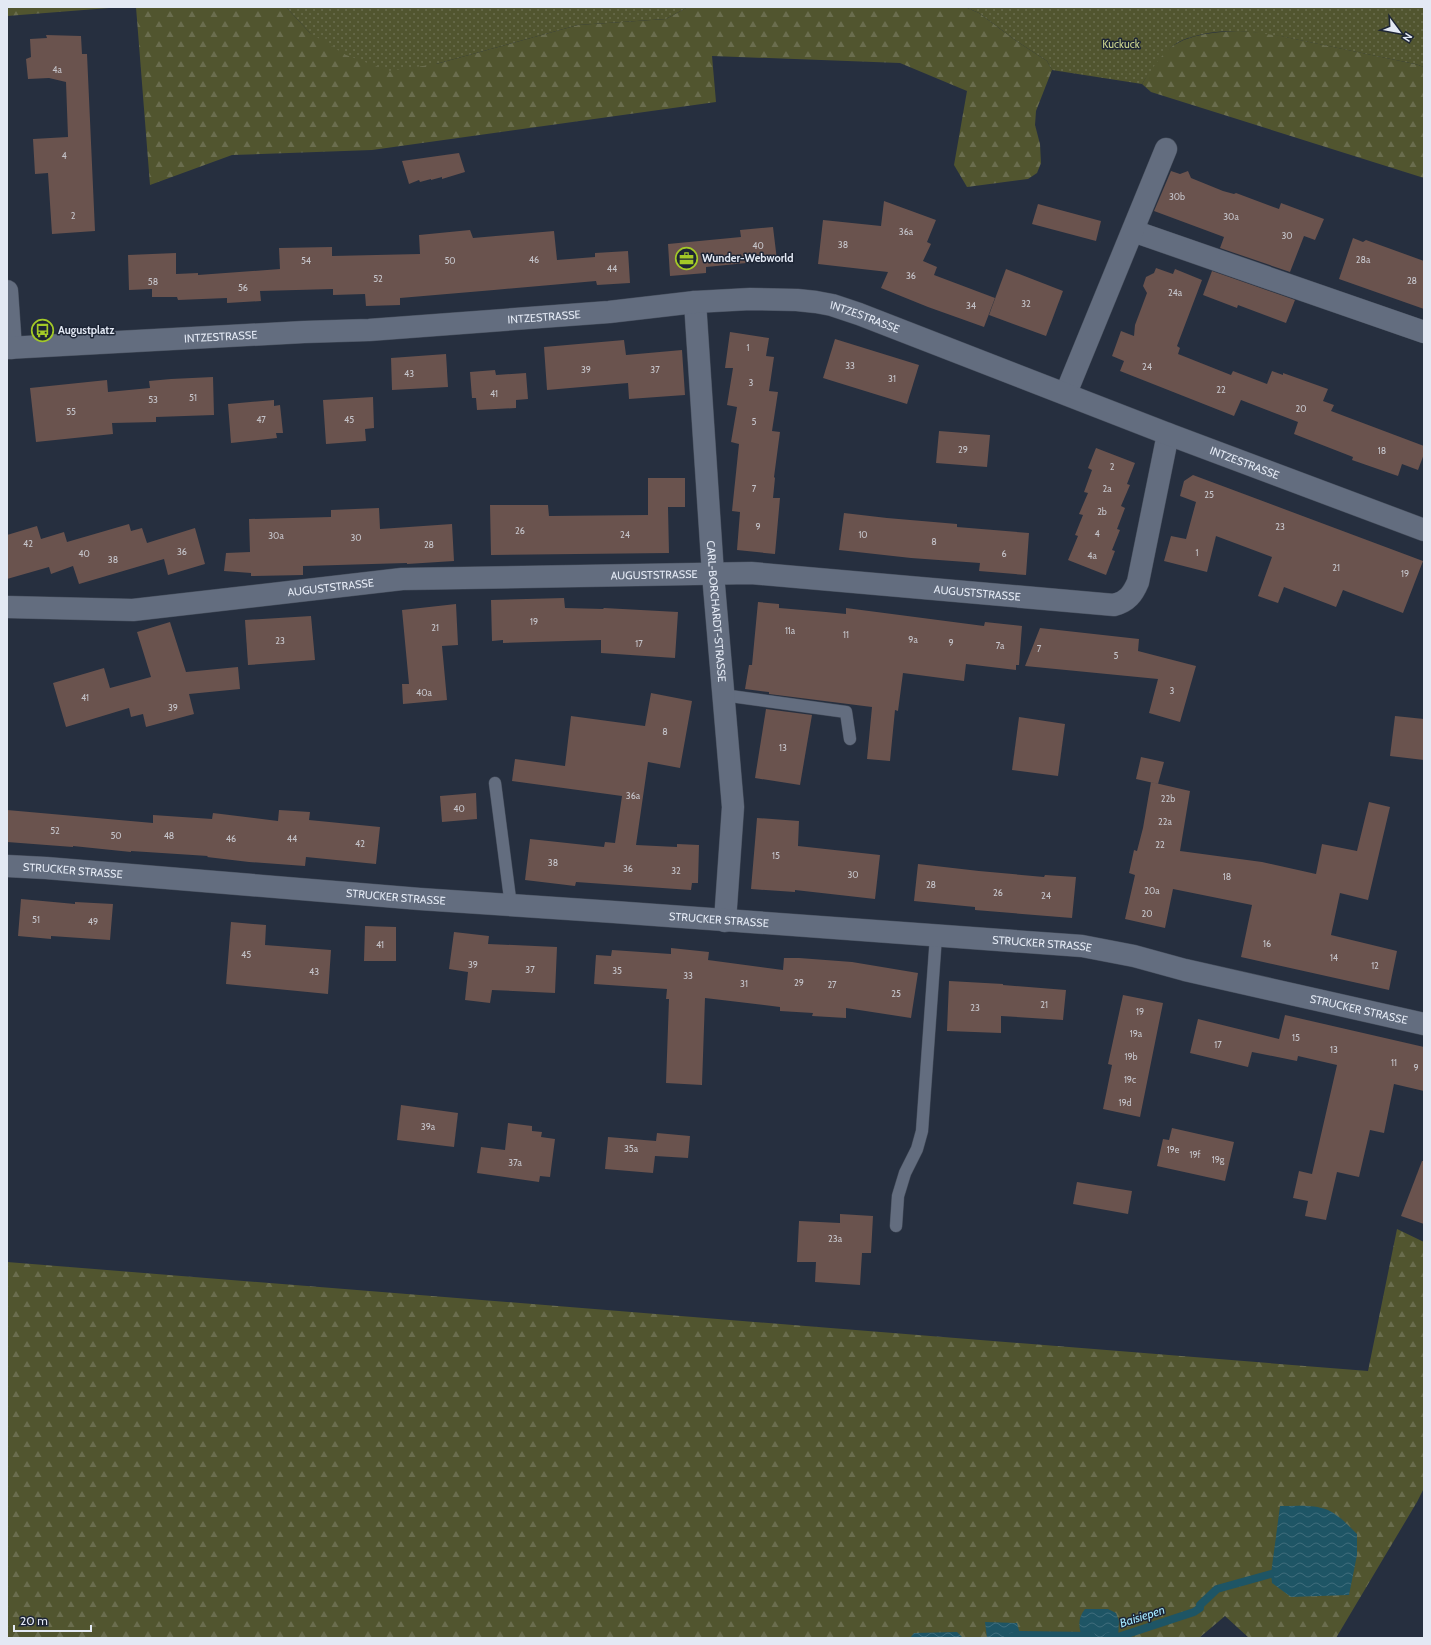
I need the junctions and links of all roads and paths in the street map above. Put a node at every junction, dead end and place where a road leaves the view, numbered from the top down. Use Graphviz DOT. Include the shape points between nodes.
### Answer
graph roads {
  1 [pos="1166,149"];
  2 [pos="1133,231"];
  3 [pos="7,291"];
  4 [pos="696,302"];
  5 [pos="1424,332"];
  6 [pos="9,348"];
  7 [pos="1066,393"];
  8 [pos="1168,434"];
  9 [pos="1424,530"];
  10 [pos="713,574"];
  11 [pos="7,607"];
  12 [pos="723,695"];
  13 [pos="850,739"];
  14 [pos="495,783"];
  15 [pos="7,866"];
  16 [pos="512,906"];
  17 [pos="725,921"];
  18 [pos="936,936"];
  19 [pos="1424,1024"];
  20 [pos="896,1226"];
  1 -- 2 [label="street"];
  2 -- 5 [label="street"];
  2 -- 7 [label="street"];
  3 -- 6 [label="street"];
  4 -- 6 [label="street, INTZESTRASSE" via="608,312 369,330"];
  4 -- 7 [label="street, INTZESTRASSE" via="797,300 832,305"];
  4 -- 10 [label="street, CARL-BORCHARDT-STRASSE"];
  7 -- 8 [label="street, INTZESTRASSE"];
  8 -- 9 [label="street, INTZESTRASSE"];
  8 -- 10 [label="street, AUGUSTSTRASSE" via="1138,582 1134,592 1120,604 1106,606 751,574"];
  10 -- 11 [label="street, AUGUSTSTRASSE" via="402,579 133,610"];
  10 -- 12 [label="street, CARL-BORCHARDT-STRASSE"];
  12 -- 13 [label="lane" via="846,712"];
  12 -- 17 [label="street, CARL-BORCHARDT-STRASSE" via="733,807"];
  14 -- 16 [label="lane"];
  15 -- 16 [label="street, STRUCKER STRASSE"];
  16 -- 17 [label="street, STRUCKER STRASSE"];
  17 -- 18 [label="street, STRUCKER STRASSE"];
  18 -- 19 [label="street, STRUCKER STRASSE" via="1082,946"];
  18 -- 20 [label="lane" via="922,1131 898,1196"];
}
